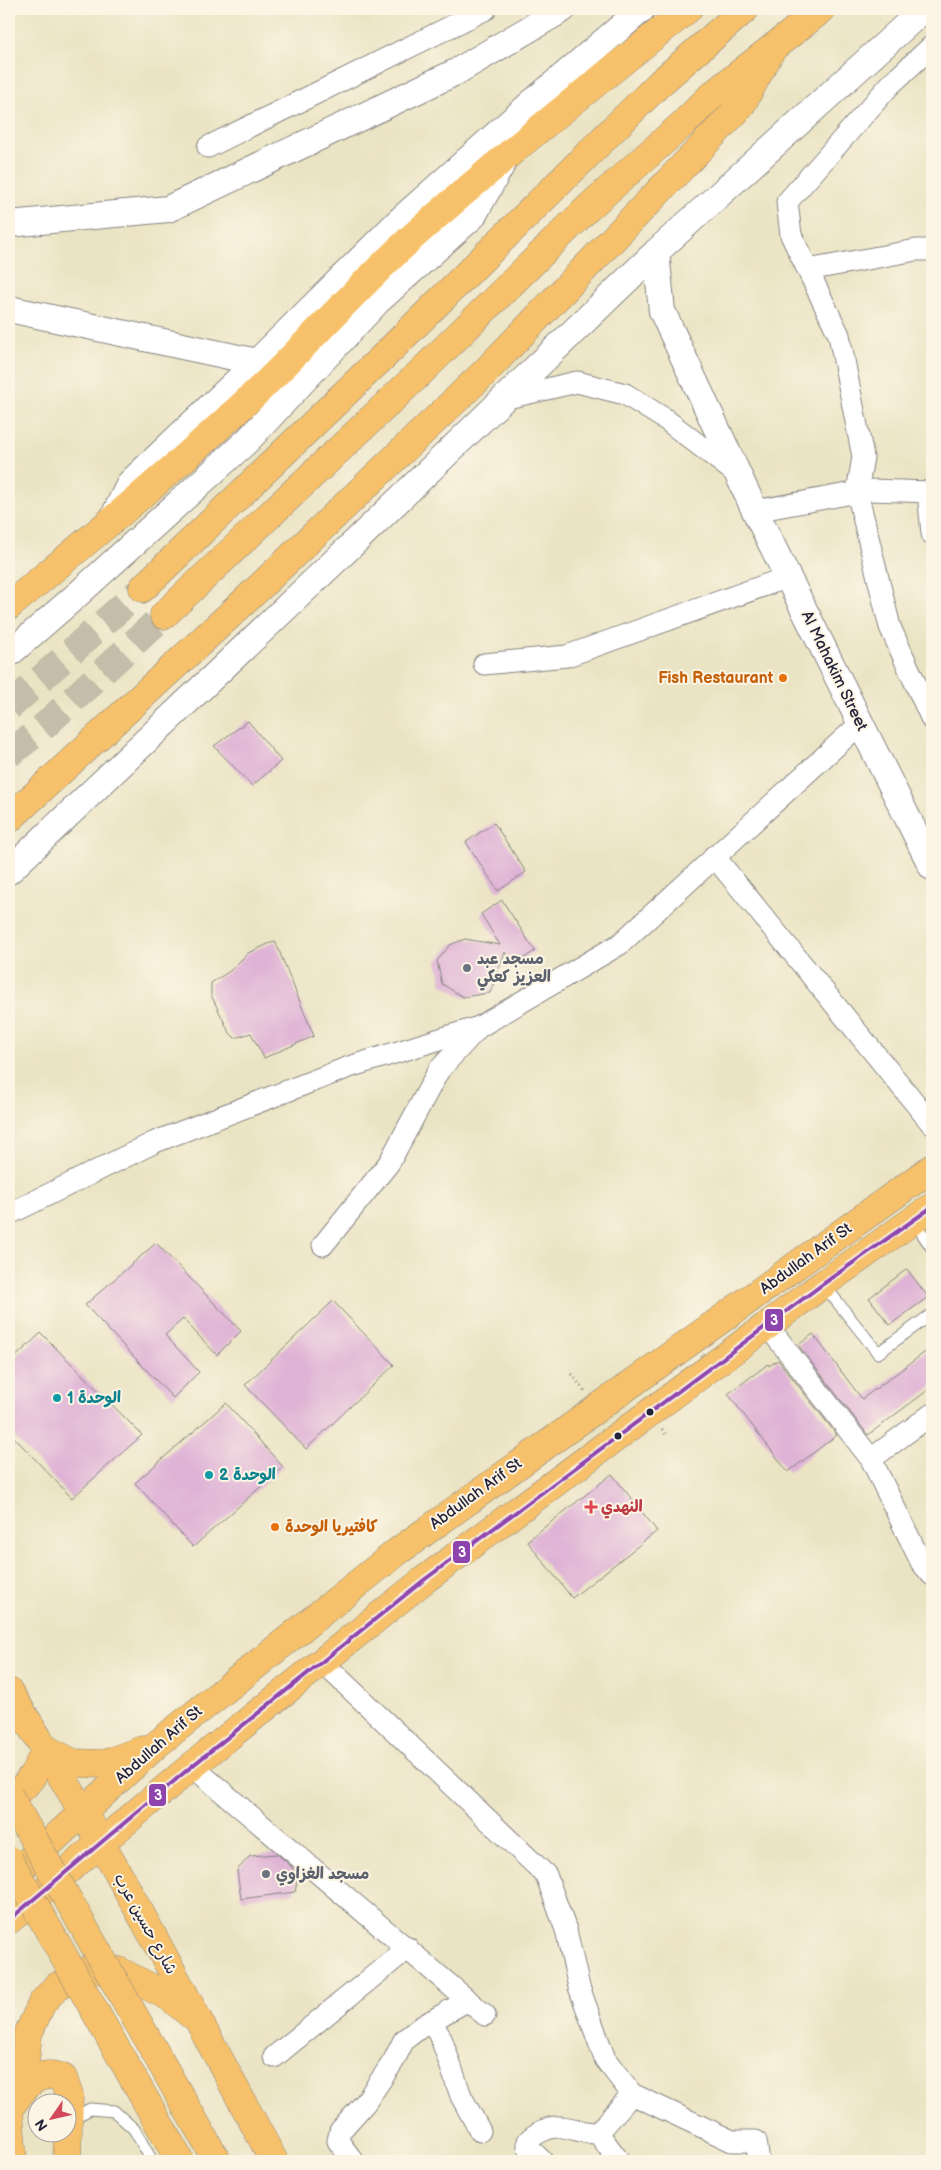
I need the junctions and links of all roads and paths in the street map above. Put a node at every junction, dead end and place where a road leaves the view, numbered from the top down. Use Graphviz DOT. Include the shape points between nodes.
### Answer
graph roads {
  1 [pos="486,9"];
  2 [pos="563,9"];
  3 [pos="688,9"];
  4 [pos="745,9"];
  5 [pos="822,9"];
  6 [pos="637,11"];
  7 [pos="925,12"];
  8 [pos="932,46"];
  9 [pos="772,49"];
  10 [pos="208,146"];
  11 [pos="507,156"];
  12 [pos="9,224"];
  13 [pos="932,250"];
  14 [pos="656,252"];
  15 [pos="808,270"];
  16 [pos="9,309"];
  17 [pos="257,362"];
  18 [pos="503,399"];
  19 [pos="738,474"];
  20 [pos="857,492"];
  21 [pos="930,492"];
  22 [pos="755,511"];
  23 [pos="110,524"];
  24 [pos="932,534"];
  25 [pos="788,577"];
  26 [pos="143,588"];
  27 [pos="9,606"];
  28 [pos="164,615"];
  29 [pos="9,654"];
  30 [pos="484,664"];
  31 [pos="932,720"];
  32 [pos="860,724"];
  33 [pos="9,819"];
  34 [pos="714,856"];
  35 [pos="932,867"];
  36 [pos="9,871"];
  37 [pos="479,1026"];
  38 [pos="932,1124"];
  39 [pos="932,1168"];
  40 [pos="9,1214"];
  41 [pos="923,1214"];
  42 [pos="323,1245"];
  43 [pos="932,1248"];
  44 [pos="823,1284"];
  45 [pos="932,1314"];
  46 [pos="767,1326"];
  47 [pos="932,1414"];
  48 [pos="871,1459"];
  49 [pos="932,1575"];
  50 [pos="321,1661"];
  51 [pos="9,1692"];
  52 [pos="156,1745"];
  53 [pos="46,1749"];
  54 [pos="192,1766"];
  55 [pos="9,1796"];
  56 [pos="82,1812"];
  57 [pos="100,1842"];
  58 [pos="9,1860"];
  59 [pos="9,1877"];
  60 [pos="9,1920"];
  61 [pos="408,1948"];
  62 [pos="468,2000"];
  63 [pos="485,2015"];
  64 [pos="196,2018"];
  65 [pos="431,2021"];
  66 [pos="274,2056"];
  67 [pos="68,2092"];
  68 [pos="632,2094"];
  69 [pos="13,2103"];
  70 [pos="78,2116"];
  71 [pos="480,2130"];
  72 [pos="598,2133"];
  73 [pos="68,2142"];
  74 [pos="14,2161"];
  75 [pos="67,2161"];
  76 [pos="152,2161"];
  77 [pos="180,2161"];
  78 [pos="217,2161"];
  79 [pos="274,2161"];
  80 [pos="353,2161"];
  81 [pos="542,2161"];
  82 [pos="619,2161"];
  83 [pos="759,2161"];
  1 -- 10 [label="street"];
  2 -- 12 [label="street" via="456,72 168,209"];
  3 -- 11 [label="main road"];
  4 -- 26 [label="main road" via="660,83"];
  5 -- 9 [label="main road"];
  6 -- 17 [label="street" via="398,222"];
  7 -- 14 [label="street"];
  8 -- 15 [label="street" via="890,86 786,202 791,235"];
  9 -- 28 [label="main road" via="711,96 588,208 421,372"];
  9 -- 33 [label="main road" via="740,108 485,372 245,601"];
  11 -- 23 [label="main road" via="416,234 259,390"];
  11 -- 29 [label="street" via="473,216 378,301 248,440"];
  13 -- 15 [label="street" via="916,250"];
  14 -- 18 [label="street"];
  14 -- 19 [label="street, Al Mahakim Street" via="662,310"];
  15 -- 20 [label="street" via="839,335 863,457"];
  16 -- 17 [label="street"];
  17 -- 23 [label="street" via="130,483"];
  18 -- 19 [label="street" via="577,382 625,394 665,419"];
  18 -- 36 [label="street"];
  19 -- 22 [label="street, Al Mahakim Street"];
  20 -- 21 [label="street"];
  20 -- 22 [label="street"];
  20 -- 31 [label="street" via="890,627"];
  21 -- 24 [label="street"];
  22 -- 25 [label="street, Al Mahakim Street"];
  23 -- 27 [label="main road"];
  25 -- 30 [label="street" via="567,656"];
  25 -- 32 [label="street, Al Mahakim Street"];
  32 -- 34 [label="street"];
  32 -- 35 [label="street, Al Mahakim Street"];
  34 -- 37 [label="street" via="620,944"];
  34 -- 38 [label="street"];
  37 -- 40 [label="street" via="349,1067 155,1142"];
  37 -- 42 [label="street" via="439,1070 389,1163"];
  39 -- 52 [label="main road, Abdullah Arif St" via="396,1552"];
  41 -- 43 [label="lane"];
  41 -- 44 [label="main road"];
  44 -- 45 [label="lane" via="878,1353"];
  44 -- 46 [label="main road"];
  46 -- 48 [label="street"];
  46 -- 50 [label="main road" via="424,1580"];
  47 -- 48 [label="street"];
  48 -- 49 [label="street" via="921,1562"];
  50 -- 54 [label="main road"];
  50 -- 68 [label="street" via="546,1875 566,1930 579,1987 605,2058"];
  51 -- 53 [label="main road, شارع حسين عرب"];
  52 -- 53 [label="main road" via="104,1764 73,1763"];
  52 -- 56 [label="main road, Abdullah Arif St"];
  53 -- 55 [label="main road" via="34,1774 14,1795"];
  53 -- 56 [label="main road, شارع حسين عرب"];
  54 -- 57 [label="main road"];
  54 -- 61 [label="street"];
  55 -- 78 [label="main road, bridge"];
  56 -- 57 [label="main road, شارع حسين عرب"];
  56 -- 59 [label="main road, Abdullah Arif St"];
  57 -- 60 [label="main road"];
  57 -- 64 [label="main road, شارع حسين عرب"];
  58 -- 77 [label="main road, bridge"];
  61 -- 62 [label="street"];
  61 -- 66 [label="street"];
  62 -- 63 [label="street"];
  62 -- 65 [label="street"];
  64 -- 69 [label="main road" via="171,1998 119,1971 90,1969 56,1987 42,2003 28,2034"];
  64 -- 79 [label="main road, شارع حسين عرب"];
  65 -- 71 [label="street" via="441,2038 461,2096"];
  65 -- 80 [label="street" via="404,2040 365,2103 340,2132 338,2141"];
  67 -- 69 [label="main road" via="63,2078 46,2075 35,2079"];
  68 -- 72 [label="street"];
  68 -- 83 [label="street" via="732,2141 756,2141"];
  69 -- 74 [label="main road"];
  70 -- 76 [label="lane" via="90,2109 114,2111 134,2129"];
  72 -- 81 [label="street" via="587,2134 561,2126 533,2135 528,2147"];
  72 -- 82 [label="street"];
  73 -- 75 [label="main road"];
}
